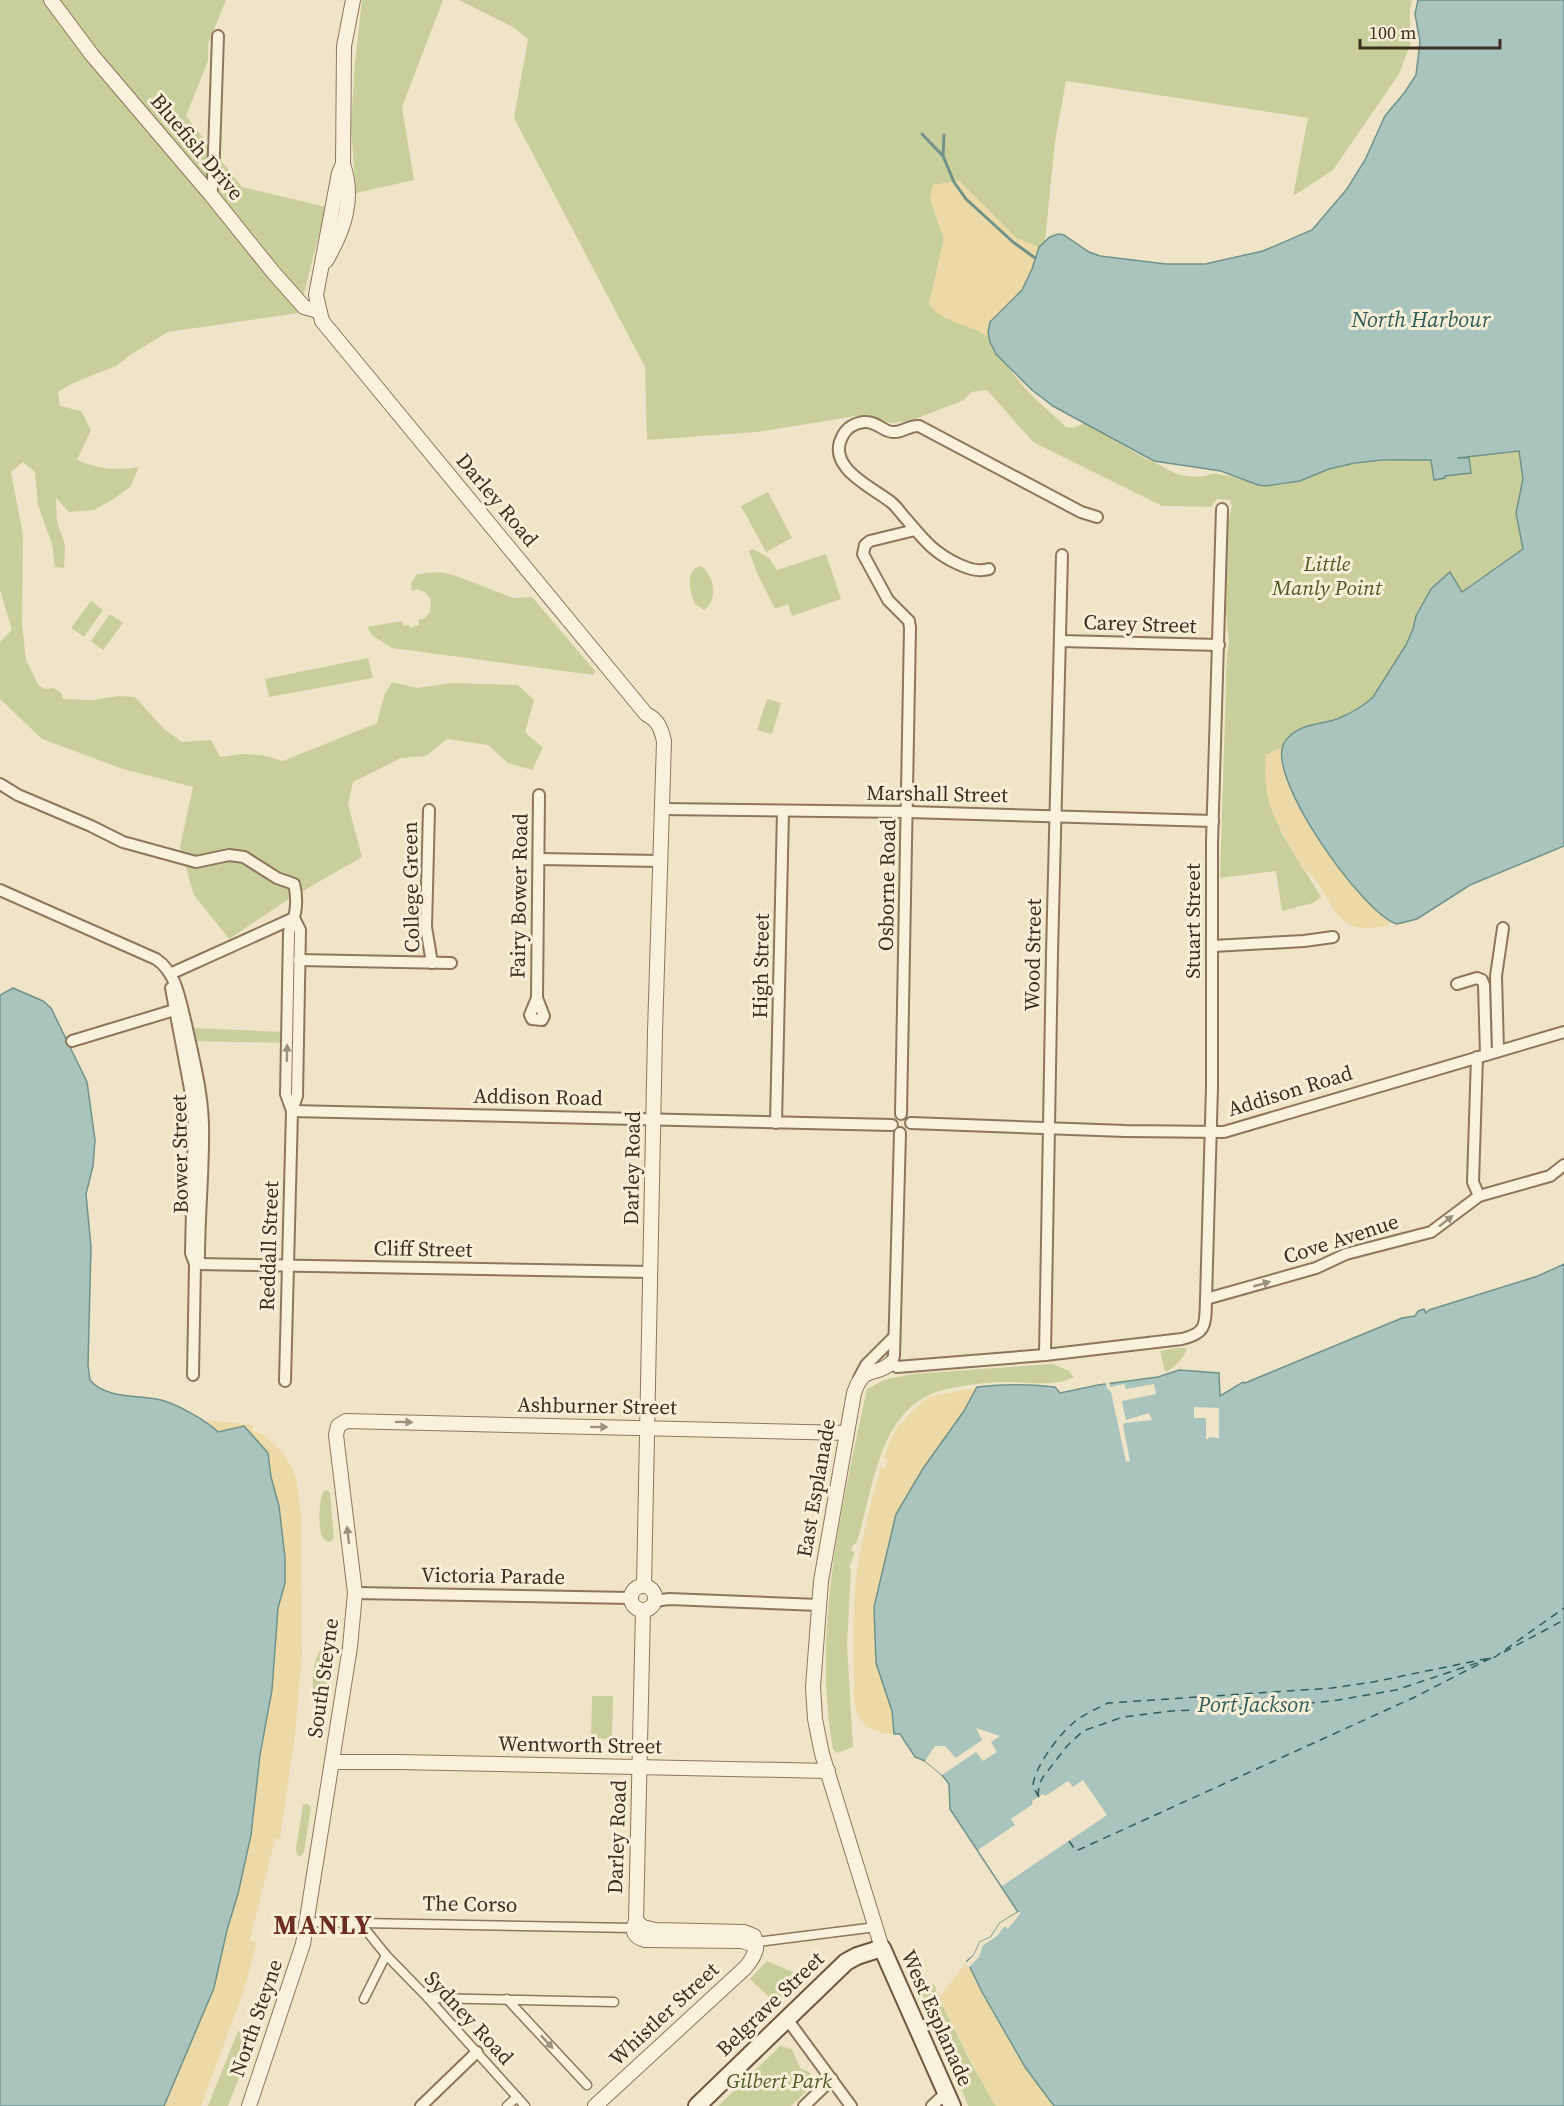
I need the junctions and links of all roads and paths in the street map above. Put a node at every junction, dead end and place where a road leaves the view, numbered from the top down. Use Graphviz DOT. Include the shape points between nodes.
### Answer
graph roads {
  1 [pos="51,0"];
  2 [pos="353,0"];
  3 [pos="219,36"];
  4 [pos="211,195"];
  5 [pos="318,311"];
  6 [pos="1222,510"];
  7 [pos="1097,518"];
  8 [pos="915,530"];
  9 [pos="1062,555"];
  10 [pos="989,569"];
  11 [pos="1061,641"];
  12 [pos="1219,645"];
  13 [pos="0,784"];
  14 [pos="539,795"];
  15 [pos="661,809"];
  16 [pos="429,810"];
  17 [pos="783,811"];
  18 [pos="908,812"];
  19 [pos="1057,816"];
  20 [pos="1213,821"];
  21 [pos="539,858"];
  22 [pos="660,861"];
  23 [pos="0,890"];
  24 [pos="294,918"];
  25 [pos="1503,928"];
  26 [pos="1334,937"];
  27 [pos="1213,946"];
  28 [pos="299,960"];
  29 [pos="432,963"];
  30 [pos="451,963"];
  31 [pos="170,974"];
  32 [pos="1457,984"];
  33 [pos="537,998"];
  34 [pos="178,1009"];
  35 [pos="1564,1032"];
  36 [pos="72,1041"];
  37 [pos="1498,1051"];
  38 [pos="1481,1056"];
  39 [pos="292,1111"];
  40 [pos="901,1113"];
  41 [pos="654,1119"];
  42 [pos="776,1123"];
  43 [pos="911,1123"];
  44 [pos="1050,1128"];
  45 [pos="896,1129"];
  46 [pos="1210,1132"];
  47 [pos="1564,1165"];
  48 [pos="1479,1196"];
  49 [pos="195,1264"];
  50 [pos="289,1267"];
  51 [pos="651,1272"];
  52 [pos="1206,1299"];
  53 [pos="893,1338"];
  54 [pos="1045,1355"];
  55 [pos="891,1363"];
  56 [pos="193,1375"];
  57 [pos="285,1382"];
  58 [pos="857,1382"];
  59 [pos="346,1421"];
  60 [pos="646,1429"];
  61 [pos="848,1433"];
  62 [pos="644,1586"];
  63 [pos="355,1593"];
  64 [pos="631,1598"];
  65 [pos="655,1601"];
  66 [pos="819,1605"];
  67 [pos="642,1610"];
  68 [pos="332,1762"];
  69 [pos="640,1767"];
  70 [pos="828,1771"];
  71 [pos="307,1922"];
  72 [pos="361,1924"];
  73 [pos="634,1924"];
  74 [pos="876,1927"];
  75 [pos="303,1944"];
  76 [pos="757,1945"];
  77 [pos="882,1948"];
  78 [pos="386,1955"];
  79 [pos="428,1998"];
  80 [pos="364,1999"];
  81 [pos="507,1999"];
  82 [pos="614,2002"];
  83 [pos="787,2019"];
  84 [pos="477,2052"];
  85 [pos="832,2079"];
  86 [pos="587,2085"];
  87 [pos="517,2097"];
  88 [pos="949,2100"];
  89 [pos="249,2106"];
  90 [pos="421,2106"];
  91 [pos="507,2106"];
  92 [pos="525,2106"];
  93 [pos="595,2106"];
  94 [pos="697,2106"];
  95 [pos="804,2106"];
  96 [pos="850,2106"];
  97 [pos="932,2106"];
  1 -- 4 [label="street, Bluefish Drive" via="92,55"];
  2 -- 5 [label="street" via="344,46 343,164 316,295"];
  3 -- 4 [label="street"];
  4 -- 5 [label="street, Bluefish Drive" via="304,307"];
  5 -- 15 [label="street, Darley Road" via="322,321 646,714 662,751"];
  6 -- 12 [label="street, Stuart Street"];
  7 -- 8 [label="street" via="919,426 895,433 876,423 856,424 842,436 839,446 845,466 893,504"];
  8 -- 10 [label="street" via="940,556 980,571"];
  8 -- 18 [label="street, Osborne Road" via="870,541 863,554 888,600 909,621"];
  9 -- 11 [label="street, Wood Street"];
  11 -- 12 [label="street, Carey Street"];
  11 -- 19 [label="street, Wood Street"];
  12 -- 20 [label="street, Stuart Street"];
  13 -- 24 [label="street, Reddall Street" via="123,842 196,862 229,855 244,857 294,884"];
  14 -- 21 [label="street, Fairy Bower Road"];
  15 -- 17 [label="street, Marshall Street"];
  15 -- 22 [label="street, Darley Road"];
  16 -- 29 [label="street, College Green" via="426,927"];
  17 -- 18 [label="street, Marshall Street"];
  17 -- 42 [label="street, High Street"];
  18 -- 19 [label="street, Marshall Street"];
  18 -- 40 [label="street, Osborne Road"];
  19 -- 20 [label="street, Marshall Street"];
  19 -- 44 [label="street, Wood Street"];
  20 -- 27 [label="street, Stuart Street"];
  21 -- 22 [label="street"];
  21 -- 33 [label="street, Fairy Bower Road"];
  22 -- 41 [label="street, Darley Road"];
  23 -- 31 [label="street" via="156,959"];
  24 -- 28 [label="street, Reddall Street" via="300,930"];
  24 -- 31 [label="street"];
  39 -- 24 [label="street, Reddall Street, one-way" via="286,1094 289,927"];
  25 -- 37 [label="street" via="1496,975"];
  26 -- 27 [label="street"];
  27 -- 46 [label="street, Stuart Street"];
  28 -- 29 [label="street"];
  28 -- 39 [label="street, Reddall Street" via="297,1096"];
  29 -- 30 [label="street"];
  31 -- 34 [label="street, Bower Street"];
  32 -- 38 [label="street" via="1477,978 1484,985"];
  34 -- 36 [label="street"];
  34 -- 49 [label="street, Bower Street" via="194,1122 191,1252"];
  35 -- 37 [label="street, Addison Road"];
  37 -- 38 [label="street, Addison Road"];
  38 -- 46 [label="street, Addison Road"];
  38 -- 48 [label="street" via="1473,1182"];
  39 -- 41 [label="street, Addison Road"];
  39 -- 50 [label="street, Reddall Street"];
  40 -- 43 [label="street"];
  40 -- 45 [label="street" via="894,1117"];
  41 -- 42 [label="street, Addison Road"];
  41 -- 51 [label="street, Darley Road"];
  42 -- 45 [label="street, Addison Road"];
  43 -- 44 [label="street, Addison Road"];
  43 -- 45 [label="street" via="907,1131"];
  44 -- 46 [label="street, Addison Road"];
  44 -- 54 [label="street, Wood Street"];
  45 -- 53 [label="street"];
  46 -- 52 [label="street, Stuart Street"];
  47 -- 48 [label="street" via="1551,1176"];
  52 -- 48 [label="street, Cove Avenue, one-way" via="1316,1268 1346,1254 1431,1232"];
  49 -- 50 [label="street, Cliff Street"];
  49 -- 56 [label="street, Bower Street"];
  50 -- 51 [label="street, Cliff Street"];
  50 -- 57 [label="street, Reddall Street"];
  51 -- 60 [label="street, Darley Road"];
  52 -- 54 [label="street, Stuart Street" via="1205,1320 1197,1334"];
  53 -- 55 [label="street"];
  53 -- 58 [label="street" via="866,1365"];
  54 -- 55 [label="street" via="897,1367"];
  55 -- 58 [label="street" via="869,1371"];
  58 -- 61 [label="street, East Esplanade"];
  59 -- 60 [label="street, Ashburner Street, one-way"];
  63 -- 59 [label="street, South Steyne, one-way" via="336,1435 338,1426"];
  60 -- 61 [label="street, Ashburner Street"];
  60 -- 62 [label="street, Darley Road"];
  61 -- 66 [label="street, East Esplanade" via="825,1547"];
  62 -- 64 [label="street" via="634,1590"];
  62 -- 65 [label="street" via="652,1591"];
  63 -- 64 [label="street, Victoria Parade"];
  63 -- 68 [label="street, South Steyne"];
  64 -- 67 [label="street" via="634,1606"];
  65 -- 66 [label="street"];
  65 -- 67 [label="street"];
  66 -- 70 [label="street, East Esplanade" via="813,1687 818,1737"];
  67 -- 69 [label="street, Darley Road"];
  68 -- 69 [label="street, Wentworth Street"];
  68 -- 71 [label="street, South Steyne"];
  69 -- 70 [label="street, Wentworth Street"];
  69 -- 73 [label="street, Darley Road"];
  70 -- 74 [label="street, East Esplanade"];
  71 -- 72 [label="street, The Corso"];
  71 -- 75 [label="street, South Steyne"];
  72 -- 73 [label="street, The Corso"];
  72 -- 78 [label="street, Sydney Road"];
  73 -- 76 [label="street, The Corso" via="655,1930 744,1932 754,1936"];
  74 -- 76 [label="street, The Corso"];
  74 -- 77 [label="street, East Esplanade"];
  75 -- 89 [label="street, North Steyne"];
  76 -- 93 [label="street, Whistler Street" via="745,1968"];
  77 -- 83 [label="main road, Belgrave Street" via="846,1962"];
  77 -- 88 [label="main road, West Esplanade"];
  78 -- 79 [label="street, Sydney Road"];
  78 -- 80 [label="street"];
  79 -- 81 [label="street"];
  79 -- 84 [label="street, Sydney Road"];
  81 -- 82 [label="street"];
  81 -- 86 [label="street, one-way"];
  83 -- 85 [label="street"];
  83 -- 94 [label="main road, Belgrave Street"];
  84 -- 87 [label="street, Sydney Road"];
  84 -- 90 [label="street"];
  85 -- 95 [label="street"];
  85 -- 96 [label="street"];
  87 -- 91 [label="street"];
  87 -- 92 [label="street, Sydney Road"];
  88 -- 97 [label="street"];
}
